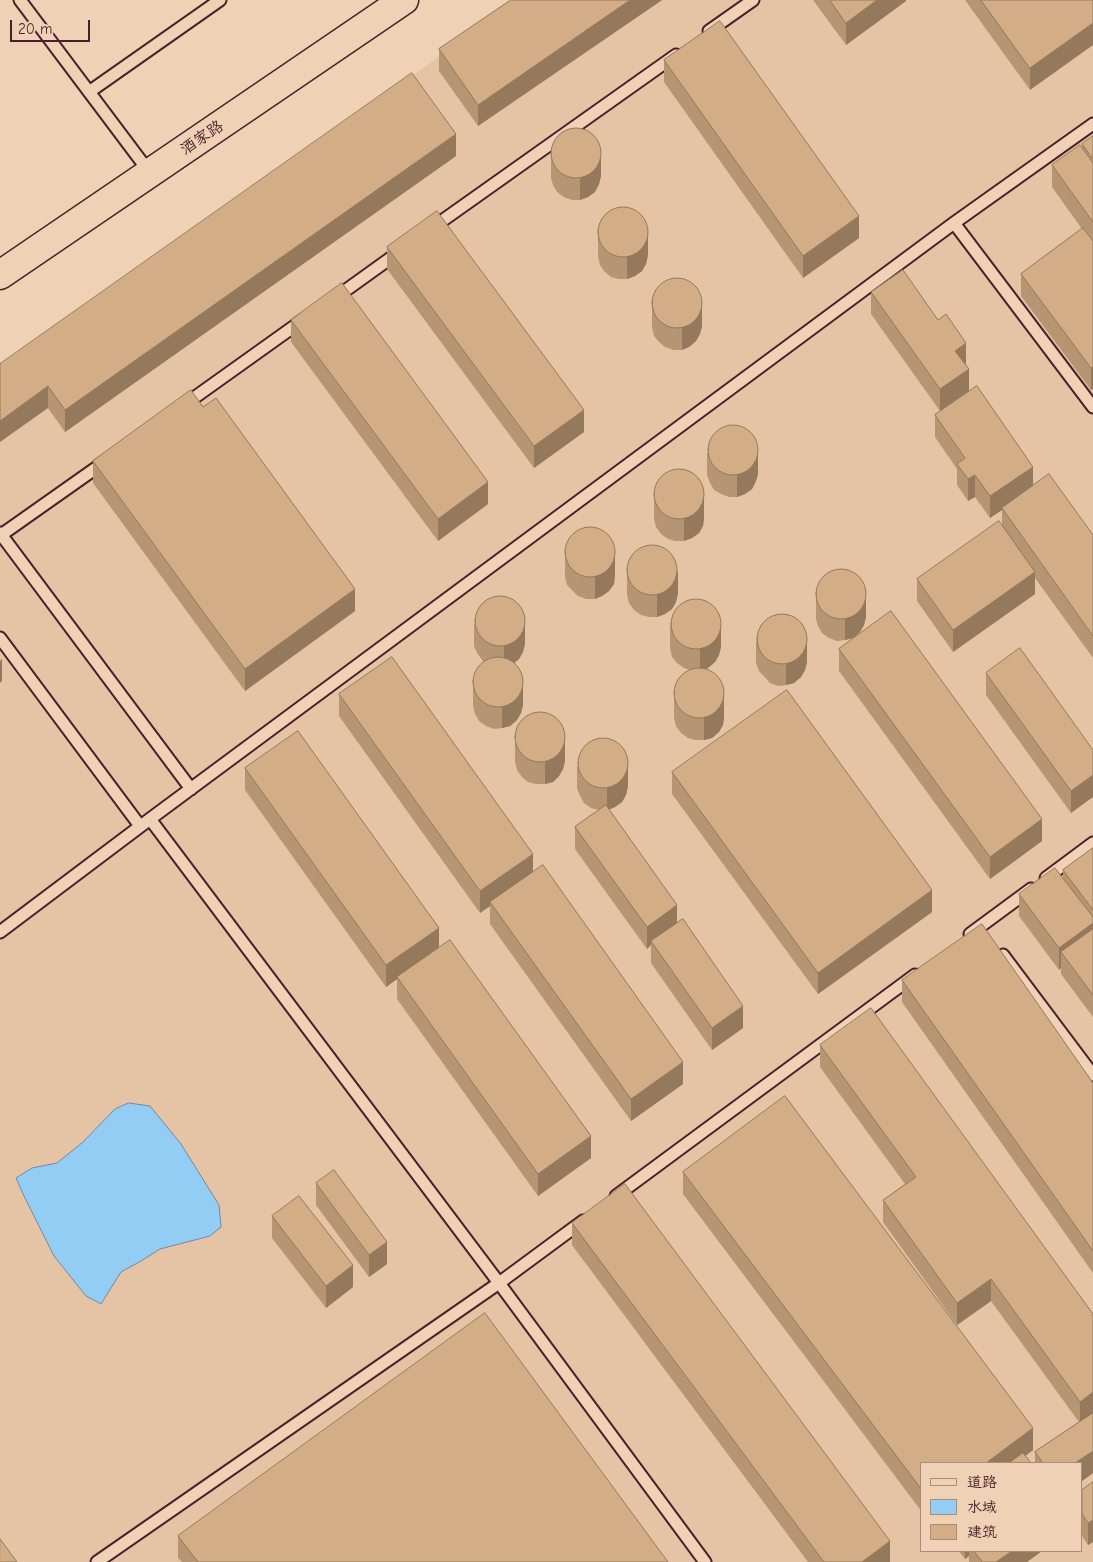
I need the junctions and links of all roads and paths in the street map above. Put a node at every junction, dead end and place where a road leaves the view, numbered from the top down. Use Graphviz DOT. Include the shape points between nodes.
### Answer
graph roads {
  1 [pos="20,0"];
  2 [pos="220,0"];
  3 [pos="404,0"];
  4 [pos="753,0"];
  5 [pos="89,92"];
  6 [pos="1093,124"];
  7 [pos="150,173"];
  8 [pos="954,223"];
  9 [pos="422,236"];
  10 [pos="405,248"];
  11 [pos="0,275"];
  12 [pos="324,305"];
  13 [pos="308,316"];
  14 [pos="1093,407"];
  15 [pos="171,414"];
  16 [pos="114,455"];
  17 [pos="1,534"];
  18 [pos="0,638"];
  19 [pos="191,789"];
  20 [pos="150,819"];
  21 [pos="140,826"];
  22 [pos="1093,843"];
  23 [pos="0,932"];
  24 [pos="965,938"];
  25 [pos="999,950"];
  26 [pos="925,968"];
  27 [pos="1093,1076"];
  28 [pos="499,1283"];
  29 [pos="97,1562"];
  30 [pos="705,1562"];
  1 -- 5 [label="lane"];
  2 -- 5 [label="lane"];
  3 -- 7 [label="street, 酒家路"];
  4 -- 9 [label="lane"];
  5 -- 7 [label="lane"];
  6 -- 8 [label="lane"];
  7 -- 11 [label="street, 酒家路"];
  8 -- 14 [label="lane"];
  8 -- 19 [label="lane"];
  10 -- 12 [label="lane"];
  13 -- 15 [label="lane"];
  16 -- 17 [label="lane"];
  17 -- 19 [label="lane"];
  18 -- 21 [label="lane"];
  19 -- 20 [label="lane"];
  20 -- 21 [label="lane"];
  20 -- 28 [label="lane"];
  21 -- 23 [label="lane"];
  22 -- 24 [label="lane" via="984,930"];
  25 -- 27 [label="lane"];
  26 -- 28 [label="lane"];
  28 -- 29 [label="lane"];
  28 -- 30 [label="lane"];
}
